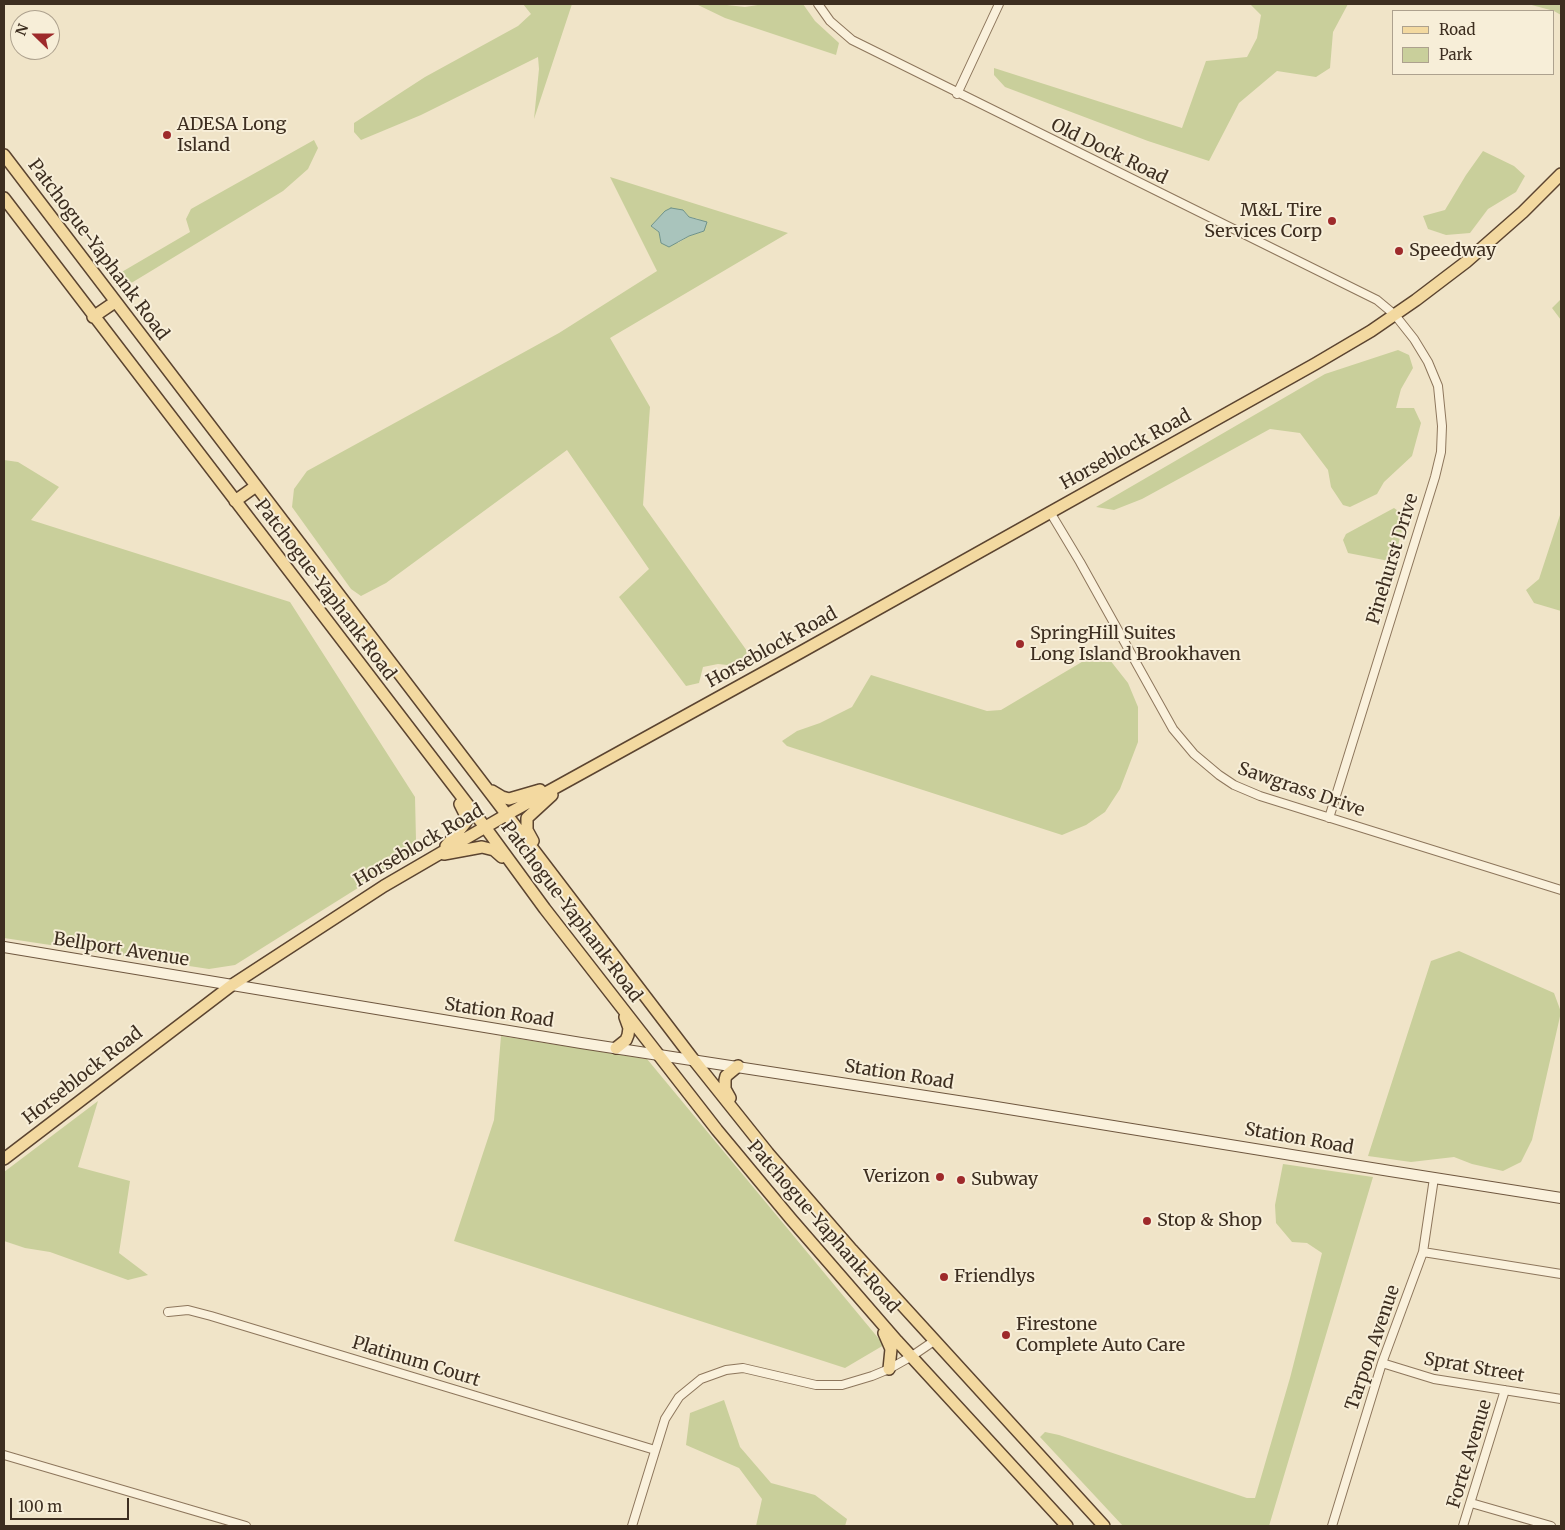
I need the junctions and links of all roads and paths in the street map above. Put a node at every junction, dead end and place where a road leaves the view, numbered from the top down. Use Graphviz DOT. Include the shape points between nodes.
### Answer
graph roads {
  1 [pos="818,4"];
  2 [pos="999,4"];
  3 [pos="957,94"];
  4 [pos="4,155"];
  5 [pos="1561,174"];
  6 [pos="4,198"];
  7 [pos="115,302"];
  8 [pos="1395,315"];
  9 [pos="93,317"];
  10 [pos="256,486"];
  11 [pos="235,501"];
  12 [pos="1050,512"];
  13 [pos="446,778"];
  14 [pos="568,780"];
  15 [pos="486,788"];
  16 [pos="506,815"];
  17 [pos="1329,818"];
  18 [pos="485,827"];
  19 [pos="437,855"];
  20 [pos="515,867"];
  21 [pos="547,867"];
  22 [pos="1561,890"];
  23 [pos="4,947"];
  24 [pos="232,985"];
  25 [pos="623,1008"];
  26 [pos="616,1048"];
  27 [pos="658,1054"];
  28 [pos="693,1059"];
  29 [pos="738,1066"];
  30 [pos="748,1128"];
  31 [pos="4,1159"];
  32 [pos="1434,1178"];
  33 [pos="1561,1198"];
  34 [pos="1423,1252"];
  35 [pos="1561,1274"];
  36 [pos="865,1304"];
  37 [pos="168,1312"];
  38 [pos="934,1341"];
  39 [pos="912,1356"];
  40 [pos="1382,1363"];
  41 [pos="889,1369"];
  42 [pos="1505,1390"];
  43 [pos="1561,1398"];
  44 [pos="655,1450"];
  45 [pos="4,1455"];
  46 [pos="1471,1504"];
  47 [pos="246,1526"];
  48 [pos="632,1526"];
  49 [pos="1067,1526"];
  50 [pos="1104,1526"];
  51 [pos="1332,1526"];
  52 [pos="1463,1526"];
  53 [pos="1551,1526"];
  1 -- 3 [label="street, Old Dock Road" via="830,22 852,40"];
  2 -- 3 [label="street"];
  3 -- 8 [label="street, Old Dock Road" via="1376,300"];
  4 -- 7 [label="main road, Patchogue-Yaphank Road"];
  5 -- 8 [label="main road, Horseblock Road" via="1482,249"];
  6 -- 9 [label="main road, Patchogue-Yaphank Road"];
  7 -- 9 [label="main road"];
  7 -- 10 [label="main road, Patchogue-Yaphank Road"];
  8 -- 12 [label="main road, Horseblock Road" via="1316,364"];
  8 -- 17 [label="street, Pinehurst Drive" via="1422,350 1438,386 1441,452"];
  9 -- 11 [label="main road, Patchogue-Yaphank Road"];
  10 -- 11 [label="main road"];
  10 -- 15 [label="main road, Patchogue-Yaphank Road"];
  11 -- 13 [label="main road, Patchogue-Yaphank Road"];
  12 -- 14 [label="main road, Horseblock Road"];
  12 -- 17 [label="street, Sawgrass Drive" via="1160,709 1188,748 1206,766 1234,785"];
  13 -- 18 [label="main road, Patchogue-Yaphank Road"];
  13 -- 19 [label="main road" via="466,818 461,830"];
  14 -- 15 [label="main road" via="509,799"];
  14 -- 16 [label="main road, Horseblock Road"];
  14 -- 21 [label="main road" via="530,814 526,822"];
  15 -- 16 [label="main road, Patchogue-Yaphank Road"];
  16 -- 18 [label="main road, Horseblock Road"];
  16 -- 21 [label="main road, Patchogue-Yaphank Road"];
  17 -- 22 [label="street, Sawgrass Drive"];
  18 -- 19 [label="main road, Horseblock Road"];
  18 -- 20 [label="main road, Patchogue-Yaphank Road"];
  19 -- 20 [label="main road" via="487,848"];
  19 -- 24 [label="main road, Horseblock Road" via="355,904"];
  20 -- 25 [label="main road, Patchogue-Yaphank Road"];
  21 -- 28 [label="main road, Patchogue-Yaphank Road"];
  23 -- 24 [label="main road, Bellport Avenue"];
  24 -- 26 [label="main road, Station Road"];
  24 -- 31 [label="main road, Horseblock Road"];
  25 -- 26 [label="main road" via="629,1031 626,1040"];
  25 -- 27 [label="main road, Patchogue-Yaphank Road"];
  26 -- 27 [label="main road, Station Road"];
  27 -- 28 [label="main road, Station Road"];
  27 -- 36 [label="main road, Patchogue-Yaphank Road" via="754,1176"];
  28 -- 29 [label="main road, Station Road"];
  28 -- 30 [label="main road, Patchogue-Yaphank Road"];
  29 -- 30 [label="main road" via="726,1076 724,1085"];
  29 -- 32 [label="main road, Station Road"];
  30 -- 38 [label="main road, Patchogue-Yaphank Road"];
  32 -- 33 [label="main road, Station Road"];
  32 -- 34 [label="street, Tarpon Avenue"];
  34 -- 35 [label="street"];
  34 -- 40 [label="street, Tarpon Avenue"];
  36 -- 39 [label="main road, Patchogue-Yaphank Road"];
  36 -- 41 [label="main road" via="890,1344"];
  37 -- 44 [label="street, Platinum Court" via="188,1310 211,1316"];
  38 -- 39 [label="street"];
  38 -- 50 [label="main road, Patchogue-Yaphank Road"];
  39 -- 41 [label="street"];
  39 -- 49 [label="main road, Patchogue-Yaphank Road"];
  40 -- 42 [label="street, Sprat Street" via="1434,1379"];
  40 -- 51 [label="street, Tarpon Avenue"];
  41 -- 44 [label="street" via="851,1384 834,1386 806,1384 743,1368 709,1375 693,1384 674,1403"];
  42 -- 43 [label="street, Sprat Street"];
  42 -- 46 [label="street, Forte Avenue"];
  44 -- 48 [label="street"];
  45 -- 47 [label="street"];
  46 -- 52 [label="street, Forte Avenue"];
  46 -- 53 [label="street"];
}
